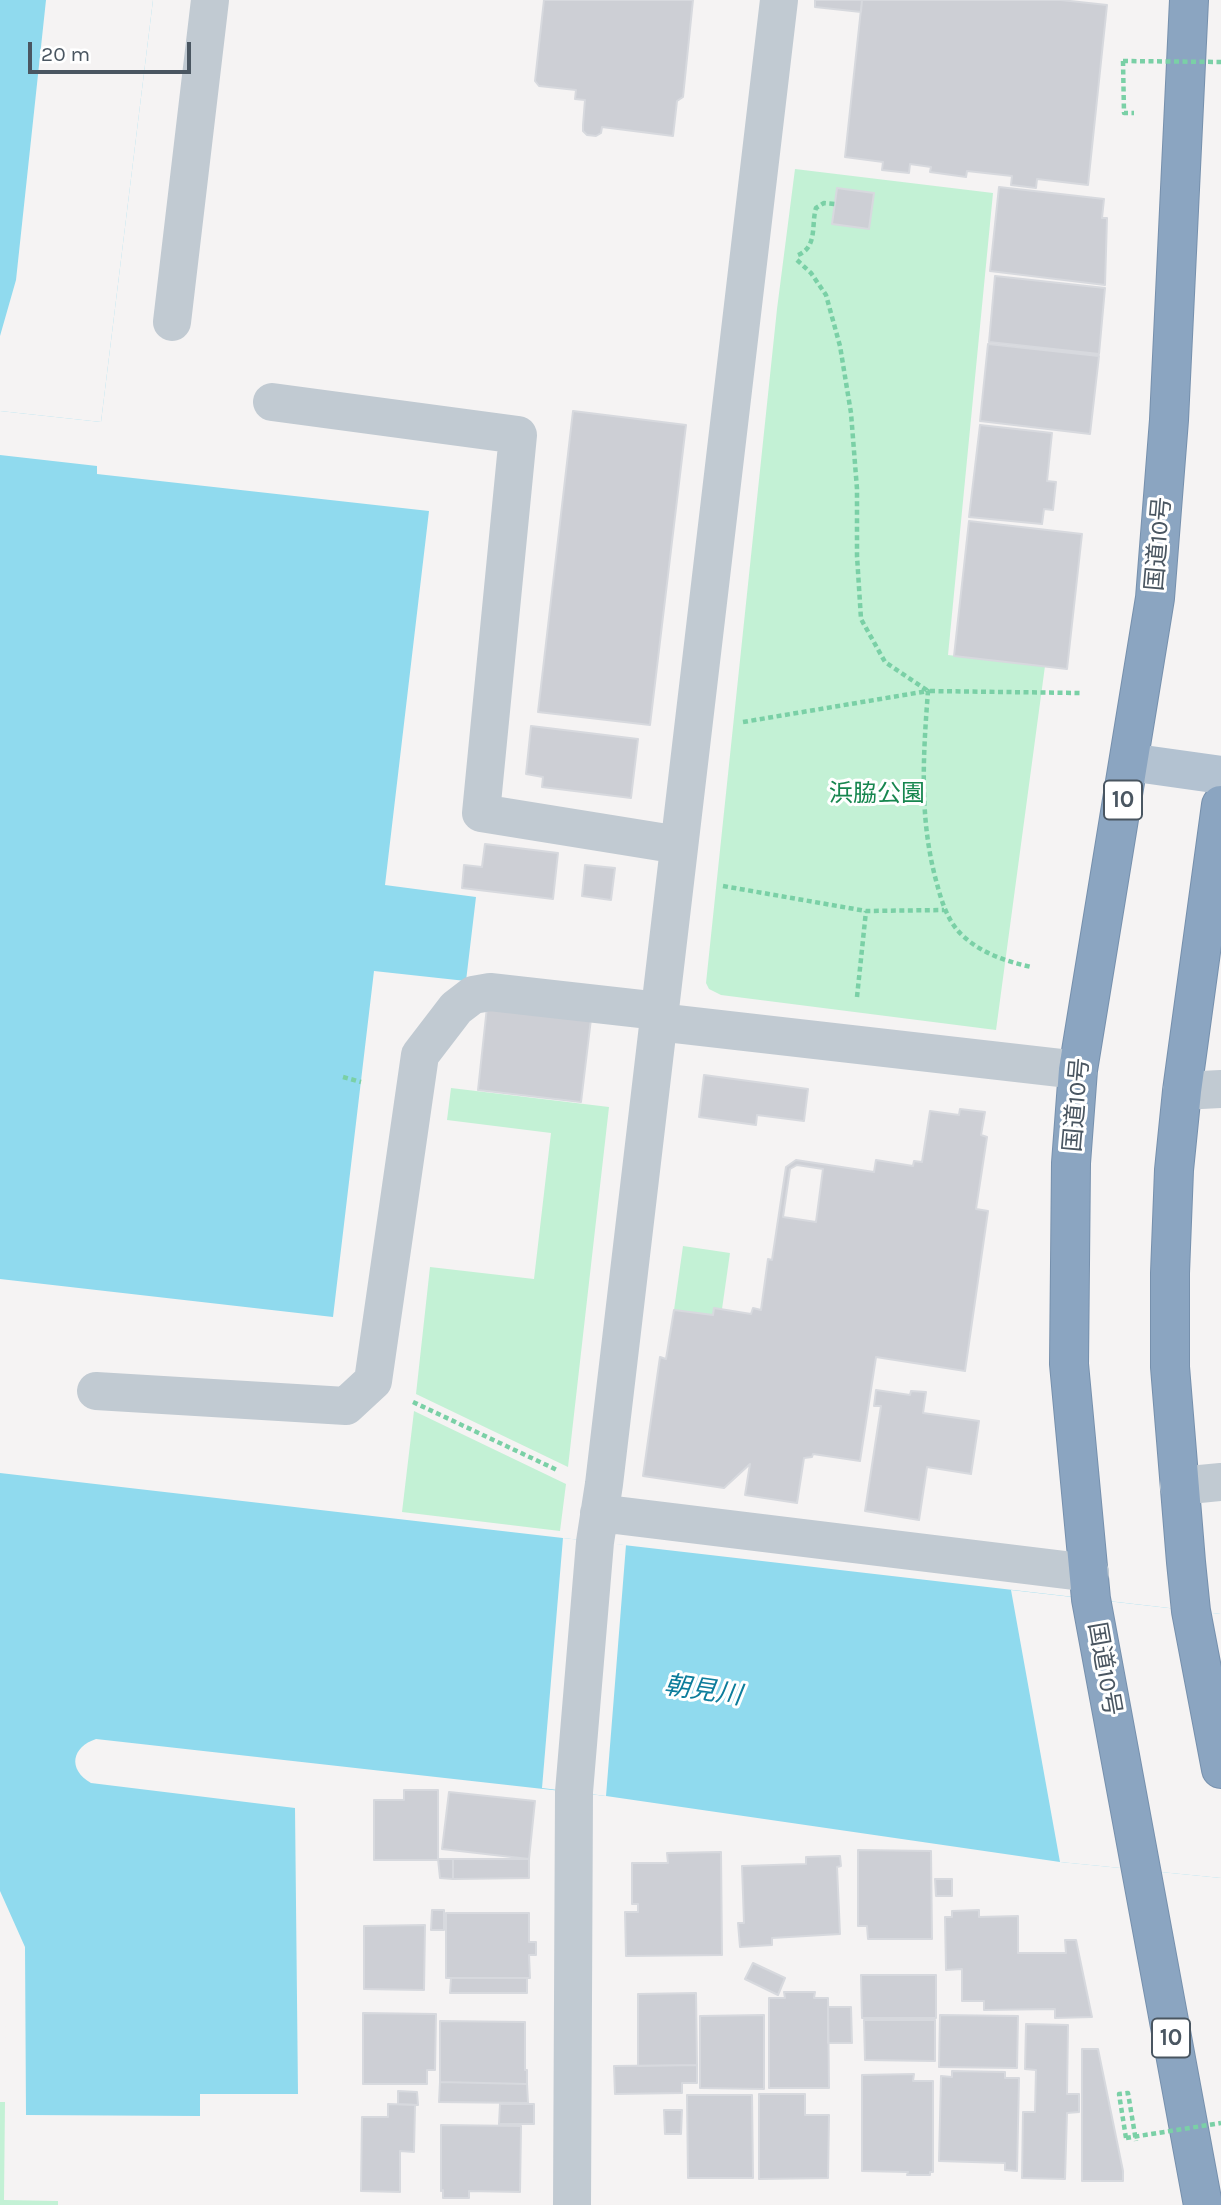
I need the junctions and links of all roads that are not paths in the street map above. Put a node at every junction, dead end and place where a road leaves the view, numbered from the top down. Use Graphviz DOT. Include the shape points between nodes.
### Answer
graph roads {
  1 [pos="210,0"];
  2 [pos="779,0"];
  3 [pos="1189,0"];
  4 [pos="172,321"];
  5 [pos="272,402"];
  6 [pos="1129,762"];
  7 [pos="1221,775"];
  8 [pos="1221,805"];
  9 [pos="677,861"];
  10 [pos="658,1016"];
  11 [pos="1078,1070"];
  12 [pos="1221,1089"];
  13 [pos="1182,1091"];
  14 [pos="96,1391"];
  15 [pos="1221,1482"];
  16 [pos="1179,1486"];
  17 [pos="600,1513"];
  18 [pos="1091,1586"];
  19 [pos="1221,1769"];
  20 [pos="572,2205"];
  21 [pos="1203,2205"];
  1 -- 4 [label="street"];
  2 -- 9 [label="street"];
  3 -- 6 [label="highway, 国道10号 / 10" via="1168,433 1155,598"];
  5 -- 9 [label="street" via="518,435 481,813"];
  6 -- 7 [label="main road"];
  6 -- 11 [label="highway, 国道10号 / 10"];
  8 -- 13 [label="highway"];
  9 -- 10 [label="street"];
  10 -- 11 [label="street"];
  10 -- 14 [label="street" via="490,992 474,995 456,1008 419,1055 373,1381 346,1406"];
  10 -- 17 [label="street"];
  11 -- 18 [label="highway, 国道10号 / 10" via="1071,1163 1069,1364"];
  12 -- 13 [label="street"];
  13 -- 16 [label="highway" via="1170,1273 1170,1367"];
  15 -- 16 [label="street"];
  16 -- 19 [label="highway" via="1191,1611"];
  17 -- 18 [label="street"];
  17 -- 20 [label="street" via="574,1792"];
  18 -- 21 [label="highway, 国道10号 / 10"];
}
